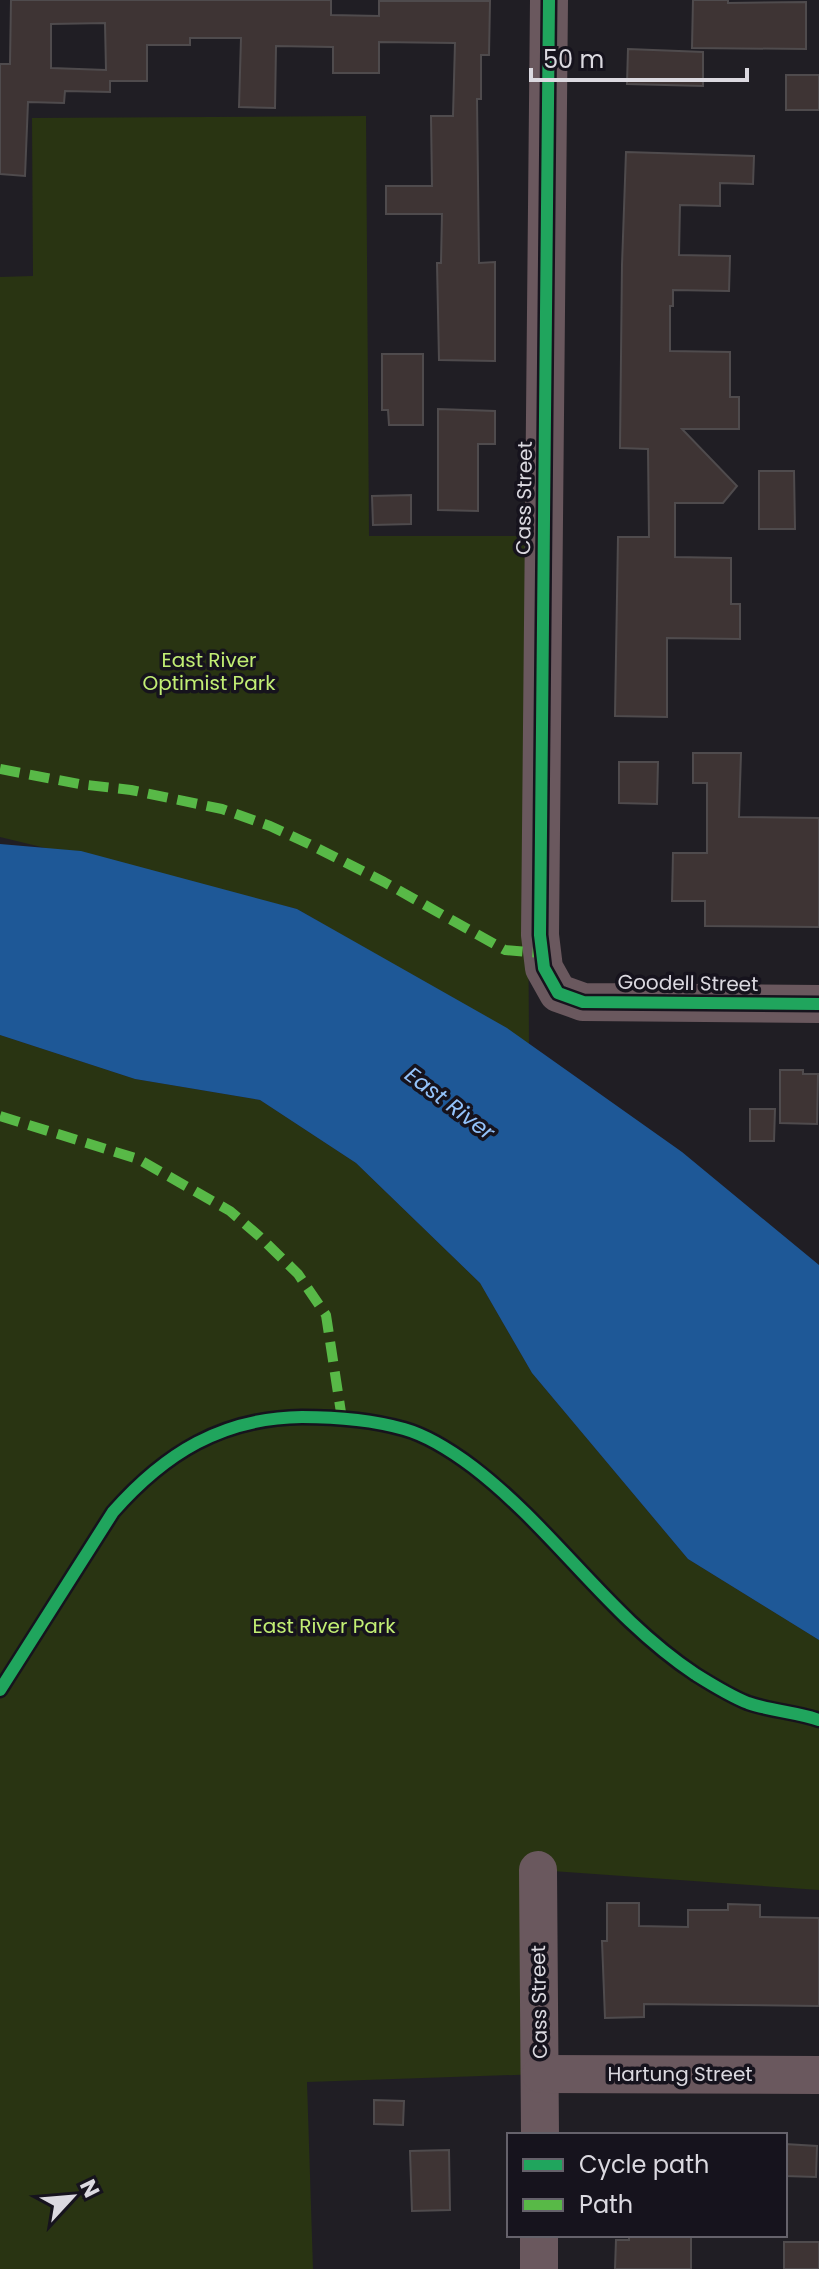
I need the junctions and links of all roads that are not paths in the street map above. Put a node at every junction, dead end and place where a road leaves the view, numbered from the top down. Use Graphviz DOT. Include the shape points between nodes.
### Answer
graph roads {
  1 [pos="549,0"];
  2 [pos="558,993"];
  3 [pos="819,1004"];
  4 [pos="538,1870"];
  5 [pos="541,2074"];
  6 [pos="819,2075"];
  7 [pos="540,2133"];
  8 [pos="539,2237"];
  9 [pos="539,2269"];
  1 -- 2 [label="street, Cass Street" via="540,935 544,968"];
  2 -- 3 [label="street, Goodell Street" via="583,1002"];
  4 -- 5 [label="street, Cass Street"];
  5 -- 6 [label="street, Hartung Street"];
  5 -- 7 [label="street, Cass Street"];
  8 -- 9 [label="street"];
}
